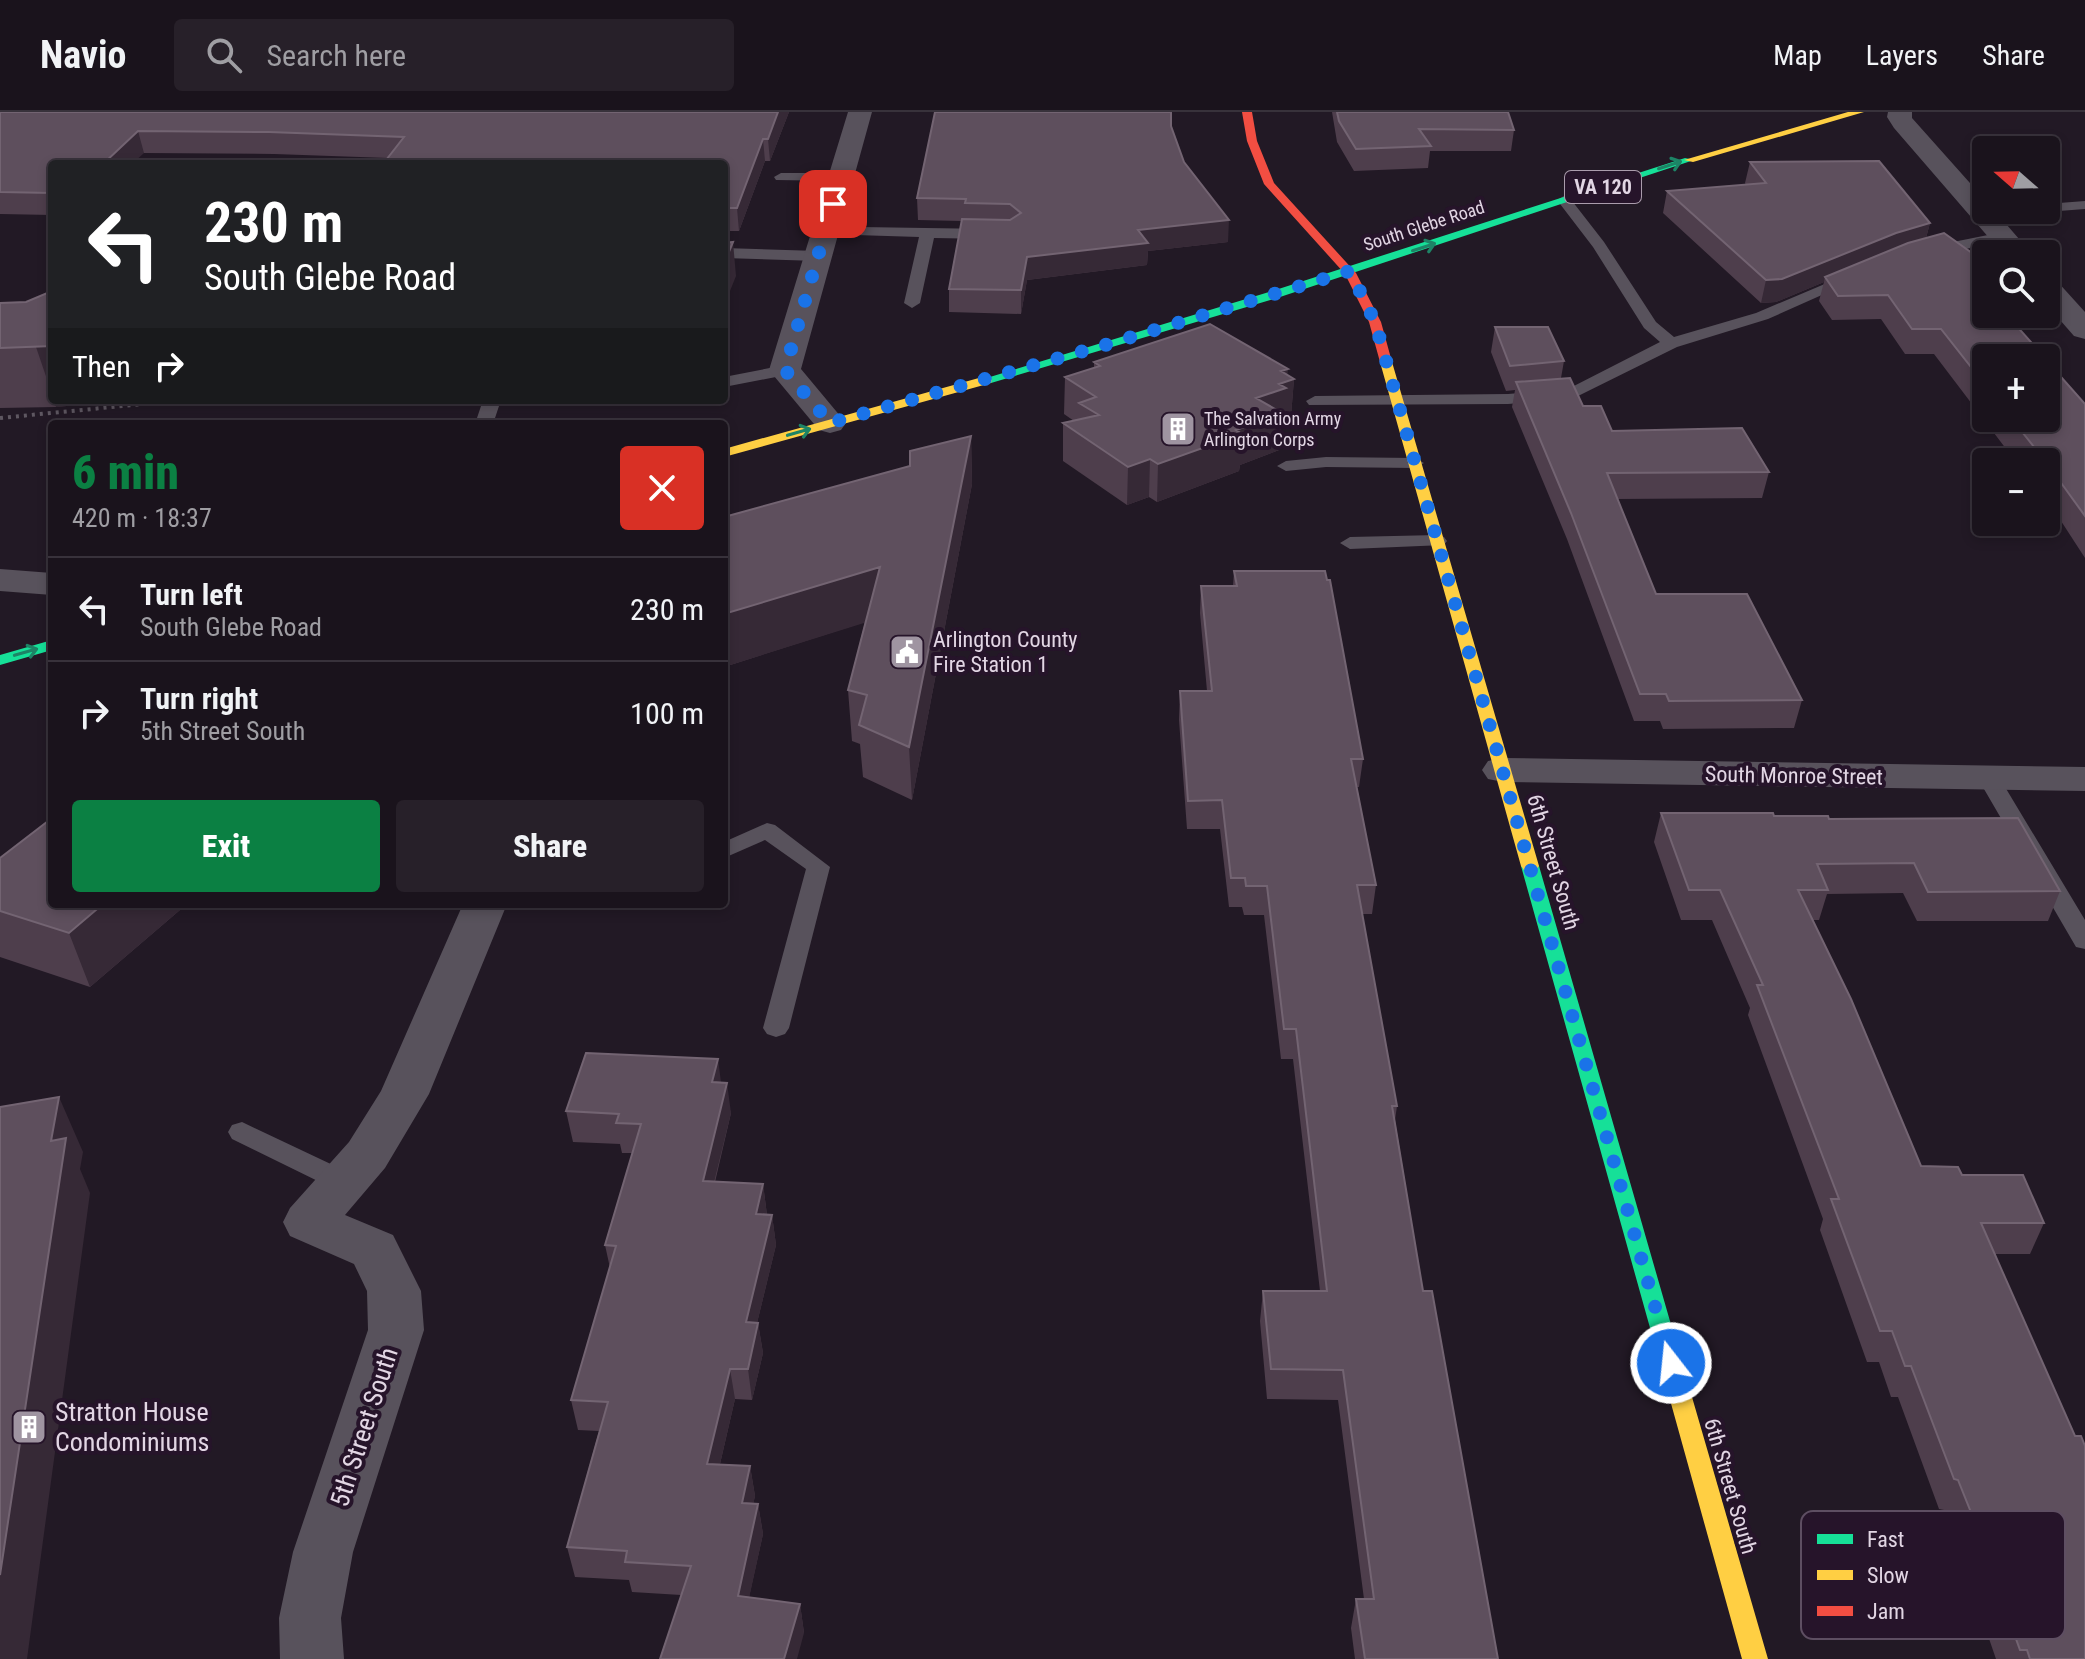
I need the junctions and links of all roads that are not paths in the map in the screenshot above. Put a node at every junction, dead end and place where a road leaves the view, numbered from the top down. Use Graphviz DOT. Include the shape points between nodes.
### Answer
graph roads {
  1 [pos="860,112"];
  2 [pos="1247,112"];
  3 [pos="1859,112"];
  4 [pos="1900,112"];
  5 [pos="781,177"];
  6 [pos="840,177"];
  7 [pos="1972,191"];
  8 [pos="1564,200"];
  9 [pos="2085,205"];
  10 [pos="2060,207"];
  11 [pos="860,232"];
  12 [pos="928,233"];
  13 [pos="1010,234"];
  14 [pos="1972,250"];
  15 [pos="728,253"];
  16 [pos="818,256"];
  17 [pos="1910,257"];
  18 [pos="1871,270"];
  19 [pos="1350,271"];
  20 [pos="2060,302"];
  21 [pos="912,303"];
  22 [pos="2085,330"];
  23 [pos="1671,343"];
  24 [pos="785,370"];
  25 [pos="728,381"];
  26 [pos="1396,398"];
  27 [pos="1315,401"];
  28 [pos="816,408"];
  29 [pos="728,451"];
  30 [pos="1415,463"];
  31 [pos="1286,466"];
  32 [pos="1437,541"];
  33 [pos="1350,543"];
  34 [pos="0,580"];
  35 [pos="48,584"];
  36 [pos="48,646"];
  37 [pos="0,660"];
  38 [pos="1503,770"];
  39 [pos="1988,777"];
  40 [pos="2085,779"];
  41 [pos="728,849"];
  42 [pos="483,908"];
  43 [pos="2085,941"];
  44 [pos="776,1028"];
  45 [pos="242,1132"];
  46 [pos="344,1182"];
  47 [pos="312,1659"];
  48 [pos="1755,1659"];
  1 -- 6 [label="street"];
  2 -- 19 [label="street, 6th Street South" via="1262,175 1287,209"];
  8 -- 3 [label="street, South Glebe Road / VA 120, one-way" via="1749,139"];
  4 -- 7 [label="street" via="1903,123"];
  5 -- 6 [label="lane"];
  6 -- 16 [label="street"];
  19 -- 8 [label="street, South Glebe Road / VA 120, one-way"];
  8 -- 23 [label="lane" via="1650,325"];
  9 -- 10 [label="lane"];
  11 -- 12 [label="lane"];
  12 -- 13 [label="lane"];
  12 -- 21 [label="lane"];
  14 -- 17 [label="lane"];
  15 -- 16 [label="lane"];
  16 -- 24 [label="street"];
  18 -- 23 [label="lane" via="1762,316"];
  19 -- 26 [label="street, 6th Street South" via="1375,322"];
  19 -- 28 [label="street, South Glebe Road / VA 120" via="1105,345"];
  20 -- 22 [label="street"];
  23 -- 26 [label="lane" via="1572,394"];
  24 -- 25 [label="lane"];
  24 -- 28 [label="street"];
  26 -- 27 [label="lane"];
  26 -- 30 [label="street, 6th Street South"];
  29 -- 28 [label="street, South Glebe Road / VA 120, one-way"];
  30 -- 31 [label="lane"];
  30 -- 32 [label="street, 6th Street South"];
  32 -- 33 [label="lane"];
  32 -- 38 [label="street, 6th Street South"];
  34 -- 35 [label="street"];
  37 -- 36 [label="street, one-way"];
  38 -- 39 [label="street, South Monroe Street"];
  38 -- 48 [label="street, 6th Street South"];
  39 -- 40 [label="street, South Monroe Street"];
  39 -- 43 [label="lane"];
  41 -- 44 [label="lane" via="767,830 818,867"];
  42 -- 46 [label="street, 5th Street South" via="404,1094"];
  45 -- 46 [label="lane"];
  46 -- 47 [label="street, 5th Street South" via="309,1222 374,1250 394,1291 396,1330 323,1552 310,1618"];
}
